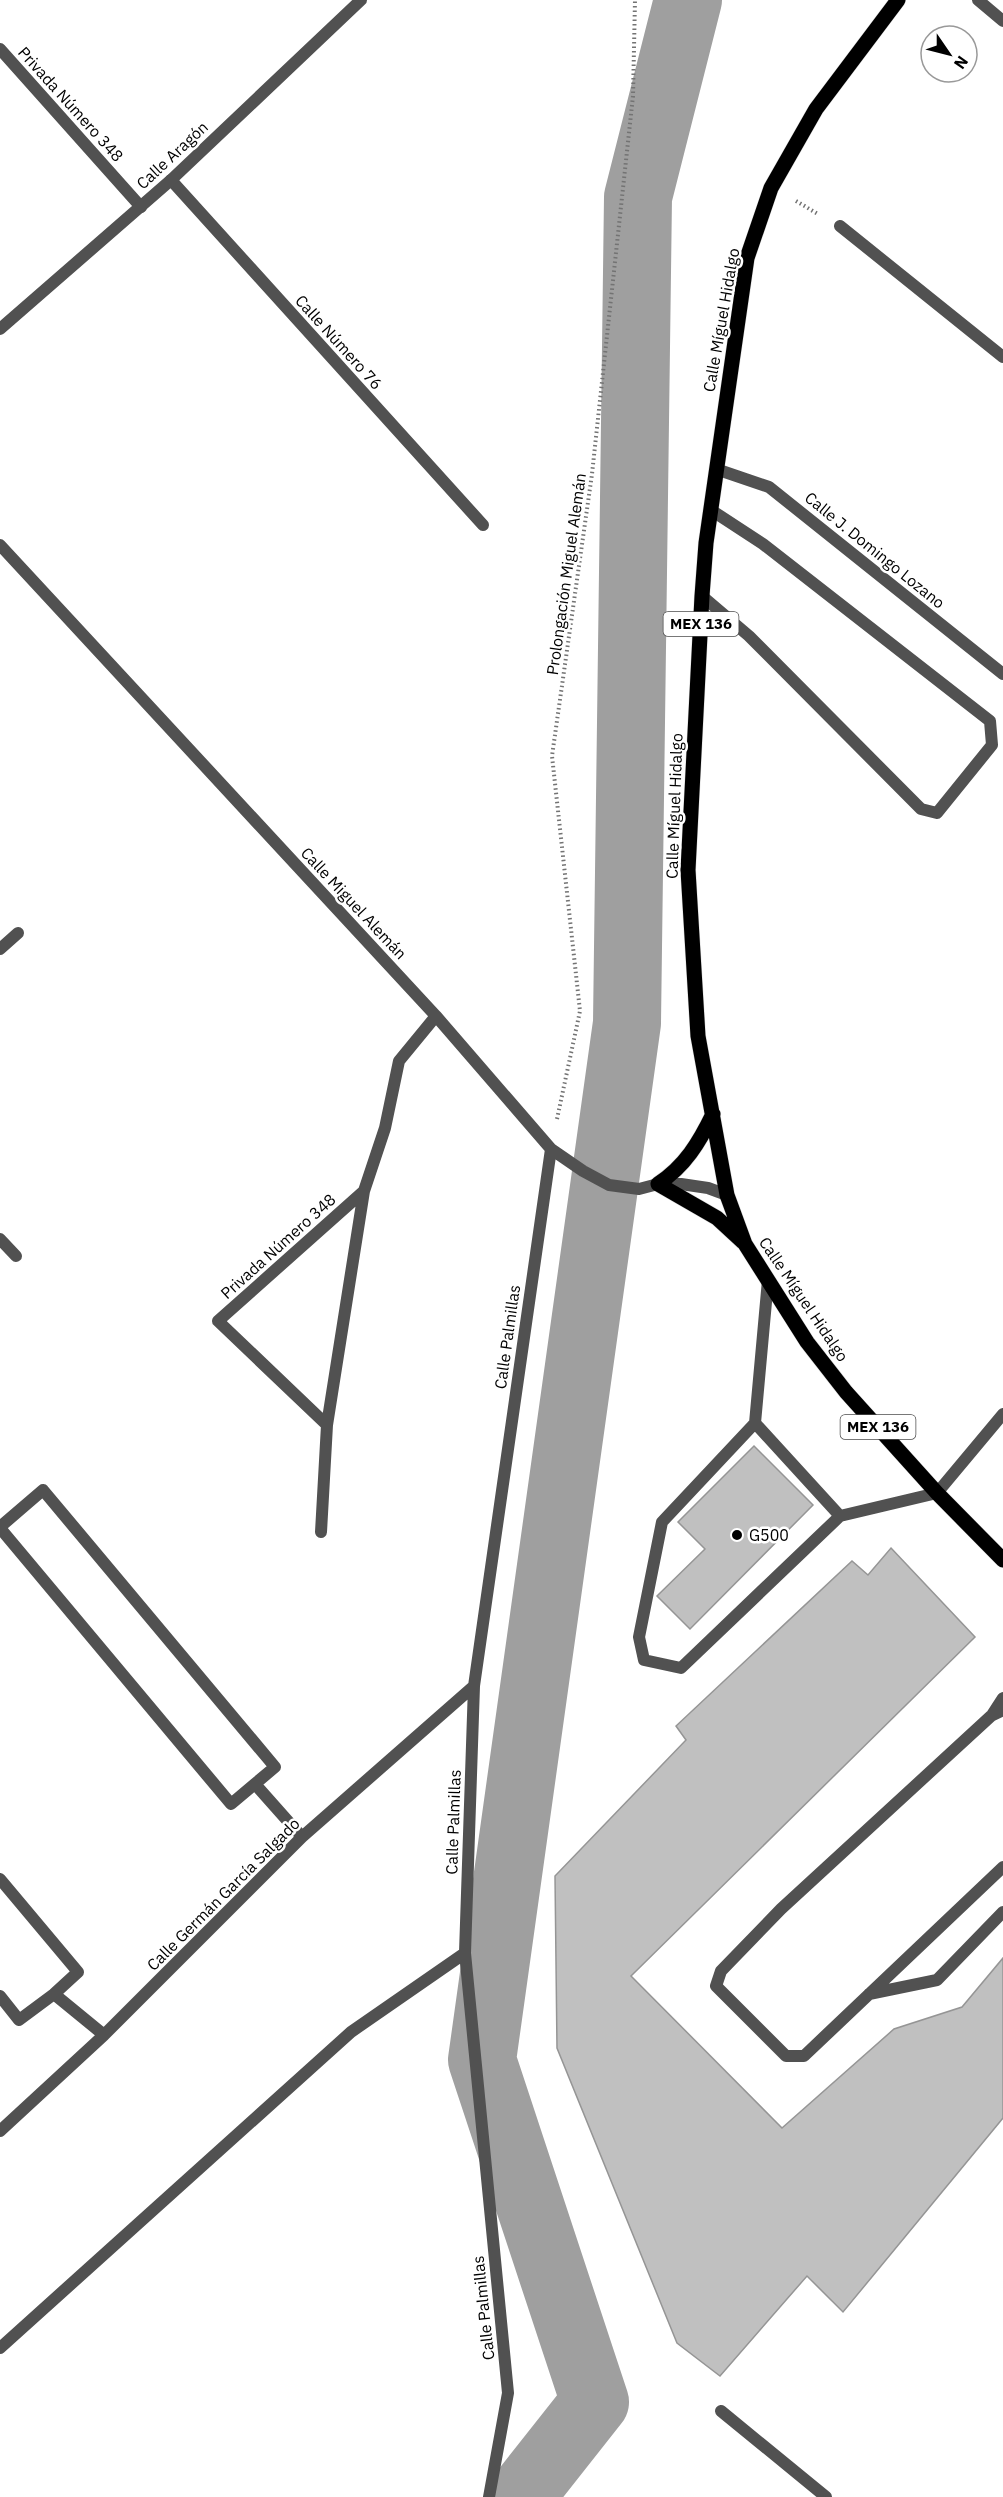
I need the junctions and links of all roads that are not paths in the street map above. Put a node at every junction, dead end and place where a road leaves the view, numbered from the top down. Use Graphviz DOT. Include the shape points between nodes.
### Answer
graph roads {
  1 [pos="361,0"];
  2 [pos="898,0"];
  3 [pos="978,0"];
  4 [pos="1003,21"];
  5 [pos="0,49"];
  6 [pos="171,180"];
  7 [pos="141,207"];
  8 [pos="840,226"];
  9 [pos="0,329"];
  10 [pos="1003,357"];
  11 [pos="716,469"];
  12 [pos="711,510"];
  13 [pos="483,525"];
  14 [pos="0,545"];
  15 [pos="702,596"];
  16 [pos="1003,674"];
  17 [pos="18,933"];
  18 [pos="0,949"];
  19 [pos="436,1016"];
  20 [pos="712,1114"];
  21 [pos="551,1149"];
  22 [pos="658,1184"];
  23 [pos="364,1191"];
  24 [pos="727,1195"];
  25 [pos="0,1239"];
  26 [pos="745,1244"];
  27 [pos="16,1256"];
  28 [pos="768,1280"];
  29 [pos="1003,1414"];
  30 [pos="754,1423"];
  31 [pos="327,1425"];
  32 [pos="937,1493"];
  33 [pos="840,1516"];
  34 [pos="0,1528"];
  35 [pos="321,1532"];
  36 [pos="1003,1560"];
  37 [pos="474,1686"];
  38 [pos="1003,1698"];
  39 [pos="997,1713"];
  40 [pos="255,1784"];
  41 [pos="302,1837"];
  42 [pos="1003,1867"];
  43 [pos="0,1879"];
  44 [pos="1003,1912"];
  45 [pos="465,1953"];
  46 [pos="54,1994"];
  47 [pos="868,1994"];
  48 [pos="0,1996"];
  49 [pos="104,2036"];
  50 [pos="0,2131"];
  51 [pos="0,2348"];
  52 [pos="721,2411"];
  53 [pos="489,2497"];
  54 [pos="826,2497"];
  1 -- 6 [label="street, Calle Aragón"];
  2 -- 11 [label="main road, Calle Míguel Hidalgo / MEX 136" via="816,109 771,188 747,258"];
  3 -- 4 [label="street"];
  5 -- 7 [label="street, Privada Número 348"];
  6 -- 7 [label="street, Calle Aragón"];
  6 -- 13 [label="street, Calle Número 76"];
  7 -- 9 [label="street, Calle Aragón"];
  8 -- 10 [label="street"];
  11 -- 12 [label="main road, Calle Míguel Hidalgo / MEX 136"];
  11 -- 16 [label="street, Calle J. Domingo Lozano" via="769,487"];
  12 -- 15 [label="main road, Calle Míguel Hidalgo / MEX 136"];
  12 -- 15 [label="street" via="763,544 990,721 992,745 937,813 921,809 749,636"];
  14 -- 19 [label="street, Calle Miguel Alemán"];
  15 -- 20 [label="main road, Calle Míguel Hidalgo / MEX 136" via="688,870 698,1036"];
  17 -- 18 [label="street"];
  19 -- 21 [label="street, Calle Miguel Alemán"];
  19 -- 23 [label="street, Privada Número 348" via="399,1061 385,1128"];
  20 -- 22 [label="main road" via="696,1148 672,1175"];
  20 -- 24 [label="main road, Calle Míguel Hidalgo / MEX 136"];
  21 -- 22 [label="street, Calle Miguel Alemán" via="609,1185 639,1189"];
  21 -- 37 [label="street, Calle Palmillas"];
  22 -- 24 [label="street, Calle Miguel Alemán" via="708,1188"];
  22 -- 26 [label="main road" via="717,1218"];
  23 -- 31 [label="street, Privada Número 348"];
  23 -- 31 [label="street, Privada Número 348" via="218,1321"];
  24 -- 26 [label="main road, Calle Míguel Hidalgo / MEX 136"];
  25 -- 27 [label="street"];
  26 -- 28 [label="main road, Calle Míguel Hidalgo / MEX 136"];
  28 -- 30 [label="street"];
  28 -- 32 [label="main road, Calle Míguel Hidalgo / MEX 136" via="807,1342 846,1392"];
  29 -- 32 [label="street"];
  30 -- 33 [label="street"];
  30 -- 33 [label="street" via="662,1522 639,1637 644,1660 681,1668"];
  31 -- 35 [label="street, Privada Número 348"];
  32 -- 33 [label="street"];
  32 -- 36 [label="main road, Calle Míguel Hidalgo / MEX 136"];
  34 -- 40 [label="street" via="231,1804"];
  34 -- 40 [label="street" via="43,1490 275,1767"];
  37 -- 41 [label="street, Calle Germán García Salgado"];
  37 -- 45 [label="street, Calle Palmillas"];
  38 -- 39 [label="street"];
  39 -- 47 [label="street" via="782,1910 721,1971 716,1986 786,2056 804,2056"];
  40 -- 41 [label="street"];
  41 -- 49 [label="street, Calle Germán García Salgado"];
  42 -- 47 [label="street"];
  43 -- 46 [label="street" via="78,1972"];
  44 -- 47 [label="street" via="937,1980"];
  45 -- 51 [label="street" via="351,2032"];
  45 -- 53 [label="street, Calle Palmillas" via="508,2393"];
  46 -- 48 [label="street" via="19,2020"];
  46 -- 49 [label="street"];
  49 -- 50 [label="street, Calle Germán García Salgado"];
  52 -- 54 [label="street"];
}
